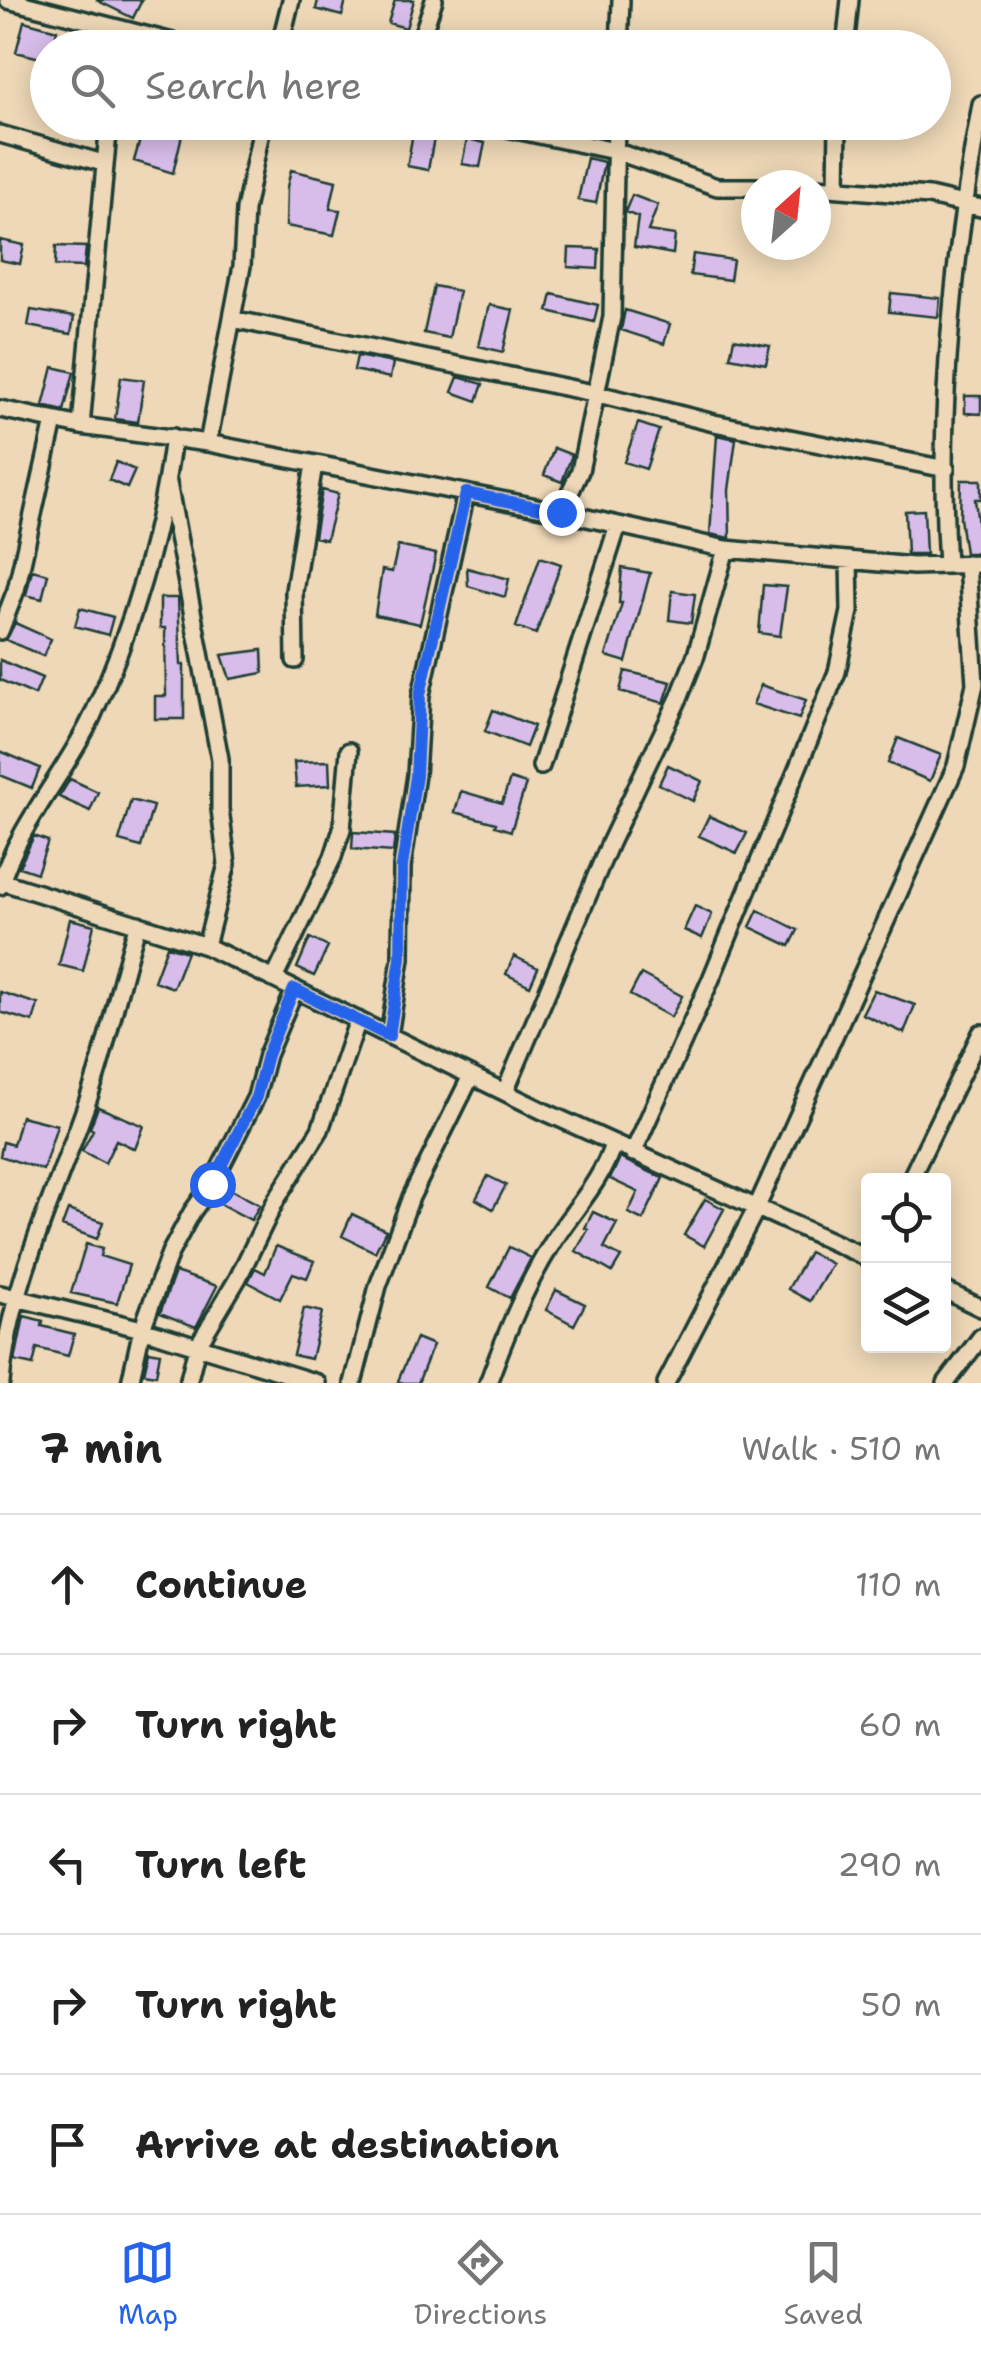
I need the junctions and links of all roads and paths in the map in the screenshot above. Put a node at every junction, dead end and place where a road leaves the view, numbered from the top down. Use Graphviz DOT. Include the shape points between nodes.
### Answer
graph roads {
  1 [pos="5,0"];
  2 [pos="291,0"];
  3 [pos="434,0"];
  4 [pos="621,0"];
  5 [pos="850,0"];
  6 [pos="46,5"];
  7 [pos="0,10"];
  8 [pos="118,28"];
  9 [pos="126,30"];
  10 [pos="284,30"];
  11 [pos="424,30"];
  12 [pos="620,30"];
  13 [pos="847,30"];
  14 [pos="981,104"];
  15 [pos="0,134"];
  16 [pos="106,140"];
  17 [pos="259,140"];
  18 [pos="563,140"];
  19 [pos="615,140"];
  20 [pos="838,140"];
  21 [pos="615,151"];
  22 [pos="103,163"];
  23 [pos="741,186"];
  24 [pos="831,188"];
  25 [pos="837,188"];
  26 [pos="962,204"];
  27 [pos="981,208"];
  28 [pos="232,319"];
  29 [pos="598,394"];
  30 [pos="0,409"];
  31 [pos="54,421"];
  32 [pos="81,426"];
  33 [pos="173,437"];
  34 [pos="208,443"];
  35 [pos="314,464"];
  36 [pos="946,469"];
  37 [pos="168,479"];
  38 [pos="466,493"];
  39 [pos="561,512"];
  40 [pos="618,525"];
  41 [pos="726,549"];
  42 [pos="849,560"];
  43 [pos="974,564"];
  44 [pos="948,565"];
  45 [pos="0,631"];
  46 [pos="296,660"];
  47 [pos="349,751"];
  48 [pos="541,766"];
  49 [pos="0,883"];
  50 [pos="138,924"];
  51 [pos="206,946"];
  52 [pos="274,979"];
  53 [pos="294,989"];
  54 [pos="358,1020"];
  55 [pos="981,1032"];
  56 [pos="389,1036"];
  57 [pos="471,1076"];
  58 [pos="504,1092"];
  59 [pos="614,1144"];
  60 [pos="633,1153"];
  61 [pos="913,1173"];
  62 [pos="756,1209"];
  63 [pos="861,1255"];
  64 [pos="951,1293"];
  65 [pos="0,1294"];
  66 [pos="18,1298"];
  67 [pos="981,1308"];
  68 [pos="142,1329"];
  69 [pos="981,1336"];
  70 [pos="197,1347"];
  71 [pos="1,1383"];
  72 [pos="130,1383"];
  73 [pos="188,1383"];
  74 [pos="317,1383"];
  75 [pos="353,1383"];
  76 [pos="488,1383"];
  77 [pos="666,1383"];
  78 [pos="946,1383"];
  1 -- 6 [label="street"];
  1 -- 7 [label="street"];
  2 -- 10 [label="street"];
  3 -- 11 [label="street"];
  4 -- 12 [label="street"];
  5 -- 13 [label="street"];
  6 -- 8 [label="street"];
  8 -- 9 [label="street"];
  14 -- 26 [label="street"];
  15 -- 22 [label="street"];
  16 -- 22 [label="street"];
  17 -- 28 [label="street"];
  18 -- 21 [label="street"];
  19 -- 21 [label="street"];
  20 -- 25 [label="street"];
  21 -- 23 [label="street" via="716,187"];
  21 -- 29 [label="street" via="612,317"];
  22 -- 32 [label="street"];
  24 -- 25 [label="street"];
  25 -- 26 [label="street"];
  26 -- 27 [label="street"];
  26 -- 36 [label="street"];
  28 -- 29 [label="street"];
  28 -- 34 [label="street"];
  29 -- 36 [label="street"];
  29 -- 39 [label="street" via="580,470"];
  30 -- 31 [label="street"];
  31 -- 32 [label="street"];
  31 -- 45 [label="street" via="16,590"];
  32 -- 33 [label="street"];
  33 -- 34 [label="street"];
  33 -- 37 [label="street"];
  34 -- 35 [label="street"];
  35 -- 38 [label="street"];
  35 -- 46 [label="street" via="294,592"];
  36 -- 44 [label="street"];
  37 -- 49 [label="street" via="134,606 91,719"];
  37 -- 51 [label="street" via="220,759 227,864"];
  38 -- 39 [label="street"];
  38 -- 56 [label="street" via="420,695"];
  39 -- 40 [label="street"];
  40 -- 41 [label="street"];
  40 -- 48 [label="street"];
  41 -- 42 [label="street"];
  41 -- 58 [label="street" via="679,698"];
  42 -- 44 [label="street"];
  42 -- 60 [label="street" via="850,611 837,672"];
  43 -- 44 [label="street"];
  43 -- 62 [label="street" via="975,684 956,766"];
  47 -- 52 [label="street" via="338,843"];
  49 -- 50 [label="street"];
  50 -- 51 [label="street"];
  50 -- 66 [label="street" via="97,1072"];
  51 -- 52 [label="street"];
  52 -- 53 [label="street"];
  53 -- 54 [label="street"];
  53 -- 68 [label="street" via="256,1097 170,1253"];
  54 -- 56 [label="street"];
  54 -- 70 [label="street" via="320,1130"];
  55 -- 61 [label="street"];
  56 -- 57 [label="street"];
  57 -- 58 [label="street"];
  57 -- 75 [label="street" via="411,1198 378,1286"];
  58 -- 59 [label="street"];
  59 -- 60 [label="street"];
  59 -- 76 [label="street" via="522,1299"];
  60 -- 62 [label="street"];
  62 -- 63 [label="street"];
  62 -- 77 [label="street"];
  64 -- 67 [label="street"];
  65 -- 66 [label="street"];
  66 -- 68 [label="street"];
  66 -- 71 [label="street"];
  68 -- 70 [label="street"];
  68 -- 72 [label="street"];
  69 -- 78 [label="street"];
  70 -- 73 [label="street"];
  70 -- 74 [label="street"];
}
